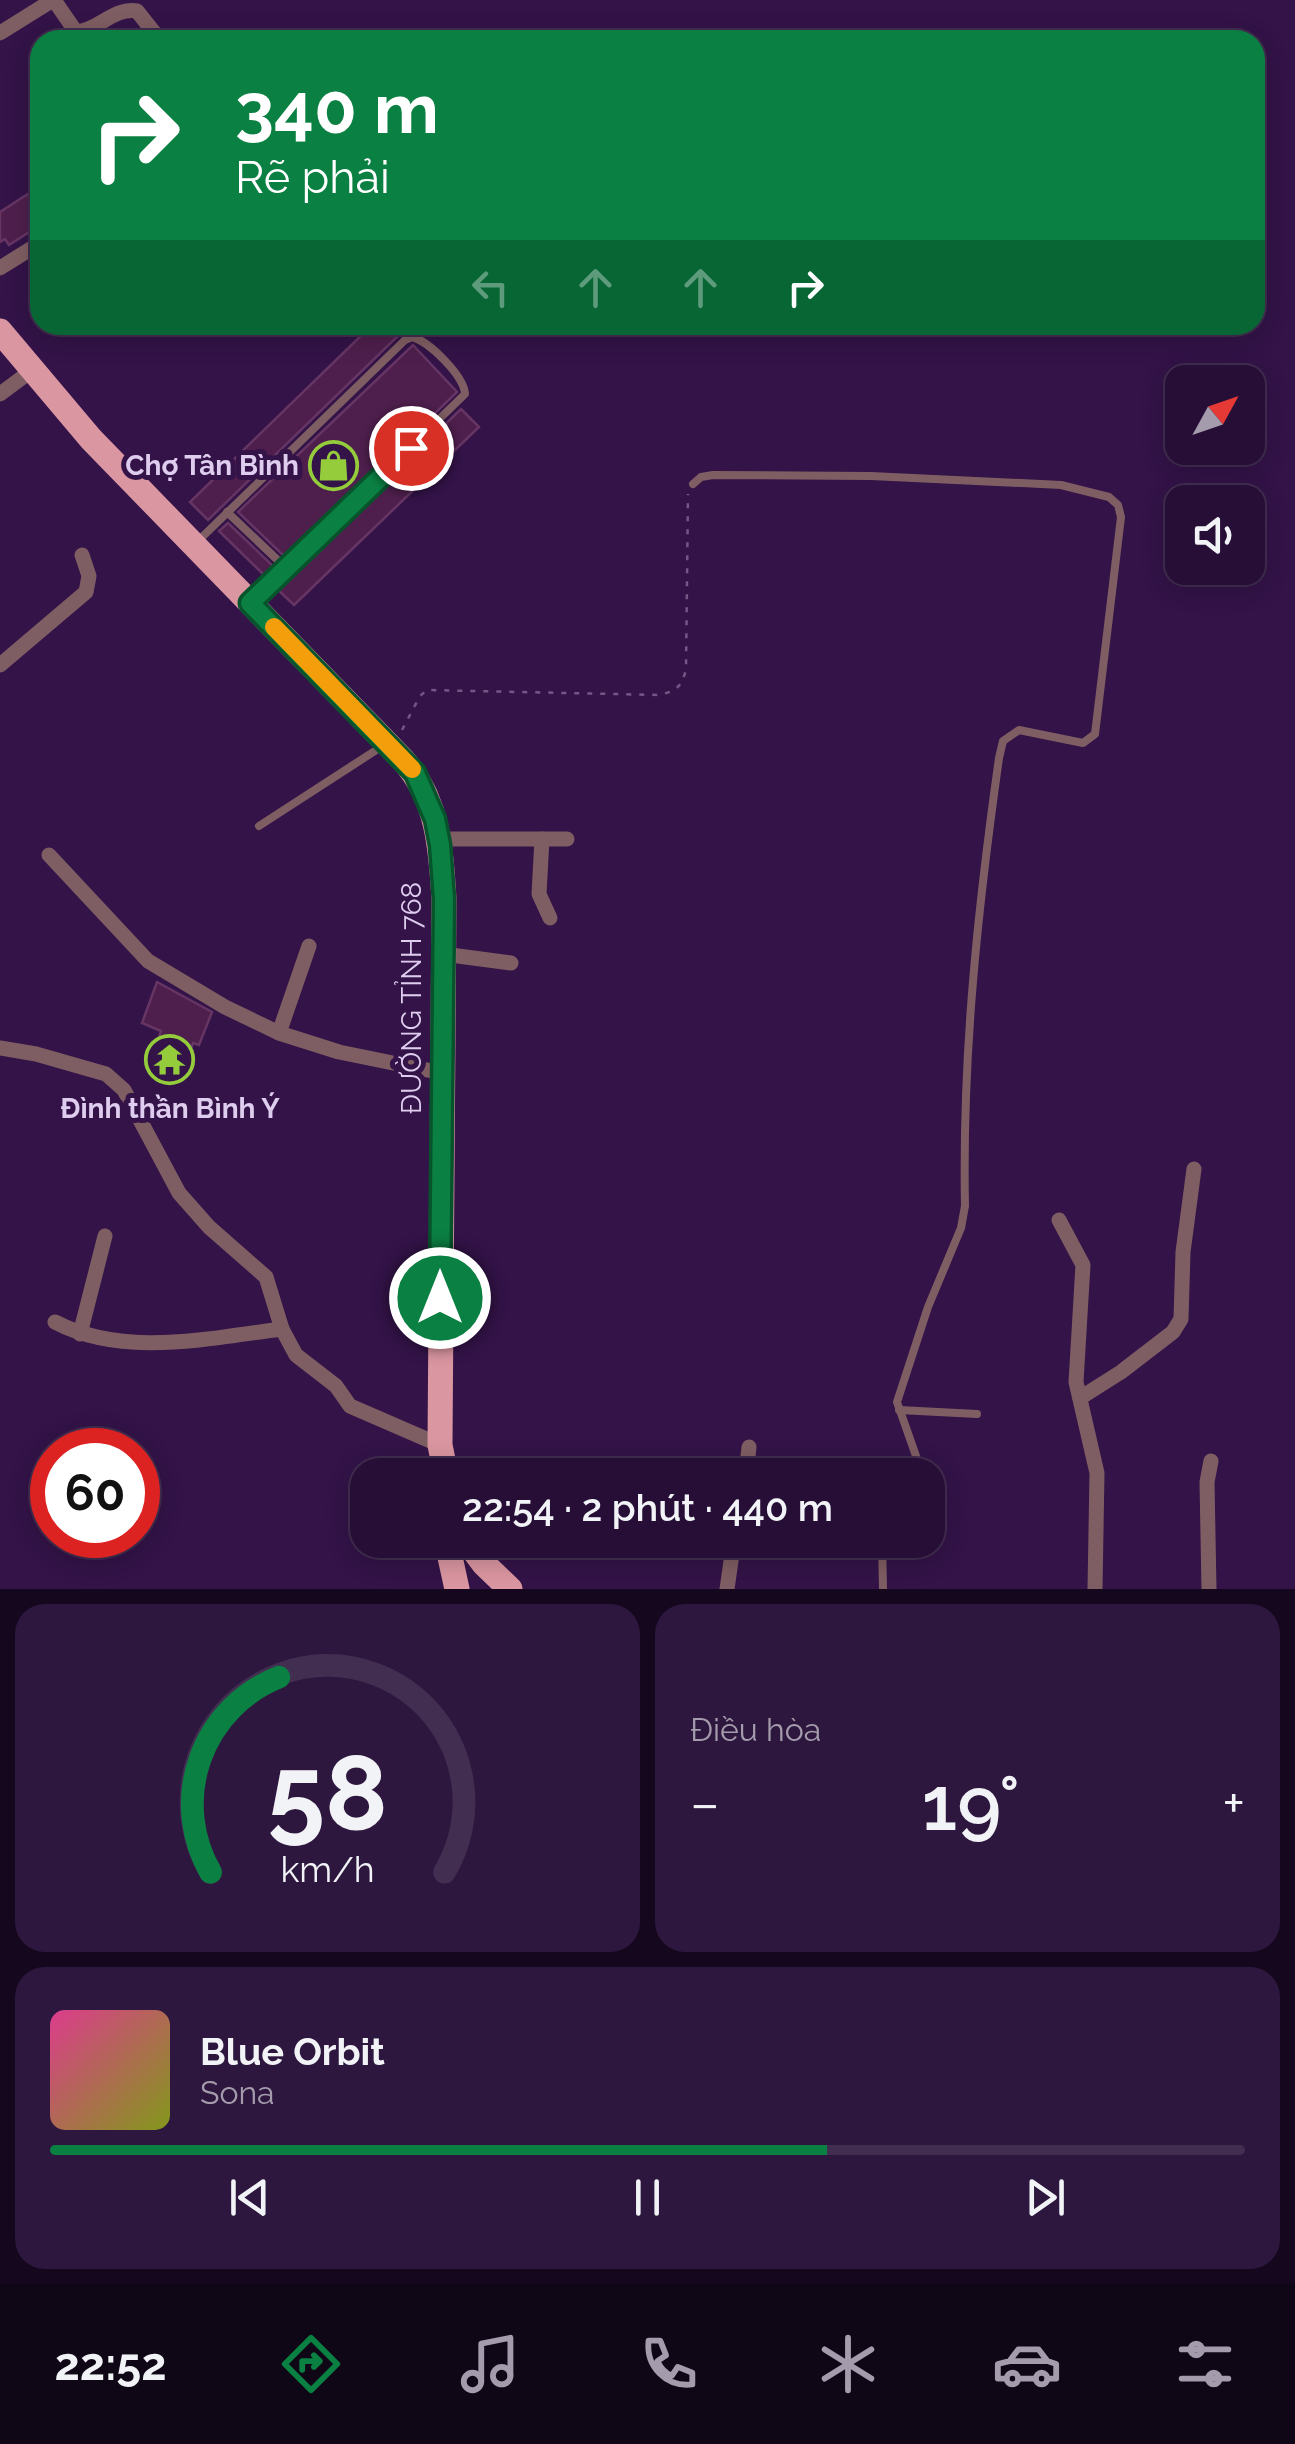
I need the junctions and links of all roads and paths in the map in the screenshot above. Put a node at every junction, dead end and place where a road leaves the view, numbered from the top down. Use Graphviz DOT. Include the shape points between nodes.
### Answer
graph roads {
  1 [pos="54,0"];
  2 [pos="75,30"];
  3 [pos="90,30"];
  4 [pos="152,30"];
  5 [pos="0,32"];
  6 [pos="30,248"];
  7 [pos="0,268"];
  8 [pos="0,331"];
  9 [pos="31,371"];
  10 [pos="0,394"];
  11 [pos="692,484"];
  12 [pos="228,512"];
  13 [pos="194,545"];
  14 [pos="82,555"];
  15 [pos="286,568"];
  16 [pos="250,603"];
  17 [pos="0,664"];
  18 [pos="390,746"];
  19 [pos="259,826"];
  20 [pos="439,839"];
  21 [pos="542,839"];
  22 [pos="567,839"];
  23 [pos="49,855"];
  24 [pos="550,918"];
  25 [pos="309,946"];
  26 [pos="443,954"];
  27 [pos="511,962"];
  28 [pos="279,1033"];
  29 [pos="0,1048"];
  30 [pos="442,1072"];
  31 [pos="1194,1169"];
  32 [pos="1058,1220"];
  33 [pos="105,1236"];
  34 [pos="55,1322"];
  35 [pos="282,1329"];
  36 [pos="80,1334"];
  37 [pos="1080,1398"];
  38 [pos="899,1410"];
  39 [pos="977,1414"];
  40 [pos="440,1445"];
  41 [pos="749,1447"];
  42 [pos="443,1458"];
  43 [pos="748,1458"];
  44 [pos="916,1458"];
  45 [pos="1211,1461"];
  46 [pos="450,1558"];
  47 [pos="480,1558"];
  48 [pos="731,1558"];
  49 [pos="883,1558"];
  50 [pos="457,1589"];
  51 [pos="510,1589"];
  52 [pos="727,1589"];
  53 [pos="884,1589"];
  54 [pos="1095,1589"];
  55 [pos="1209,1589"];
  1 -- 2 [label="street"];
  1 -- 5 [label="street"];
  3 -- 4 [label="street" via="128,9"];
  6 -- 7 [label="street"];
  8 -- 9 [label="main road, ĐƯỜNG TỈNH 768"];
  9 -- 10 [label="street"];
  9 -- 13 [label="main road, ĐƯỜNG TỈNH 768"];
  11 -- 18 [label="path" via="683,684 659,696 428,690"];
  11 -- 38 [label="lane" via="732,475 1060,485 1110,497 1121,517 1095,734 1083,743 1019,730 1004,742 999,758 972,977 964,1215 911,1355"];
  12 -- 13 [label="lane"];
  12 -- 15 [label="lane"];
  12 -- 15 [label="lane" via="405,340 423,340 463,383 465,394"];
  13 -- 16 [label="main road, ĐƯỜNG TỈNH 768"];
  14 -- 17 [label="street" via="86,592"];
  15 -- 16 [label="lane"];
  16 -- 18 [label="main road, ĐƯỜNG TỈNH 768"];
  18 -- 19 [label="lane"];
  18 -- 20 [label="main road, ĐƯỜNG TỈNH 768" via="421,785"];
  20 -- 21 [label="street"];
  20 -- 26 [label="main road, ĐƯỜNG TỈNH 768"];
  21 -- 22 [label="street"];
  21 -- 24 [label="street" via="539,894"];
  23 -- 28 [label="street" via="148,961"];
  25 -- 28 [label="street"];
  26 -- 27 [label="street"];
  26 -- 30 [label="main road, ĐƯỜNG TỈNH 768"];
  28 -- 30 [label="street"];
  29 -- 35 [label="street" via="106,1074 124,1090 180,1193 266,1276"];
  30 -- 40 [label="main road, ĐƯỜNG TỈNH 768"];
  31 -- 37 [label="street" via="1181,1319 1173,1332"];
  32 -- 37 [label="street" via="1083,1264 1076,1352"];
  33 -- 36 [label="street"];
  34 -- 36 [label="street"];
  35 -- 36 [label="street" via="174,1342"];
  35 -- 40 [label="street" via="296,1355 350,1406"];
  37 -- 54 [label="street" via="1097,1473"];
  38 -- 39 [label="lane"];
  38 -- 44 [label="lane"];
  40 -- 42 [label="main road, ĐƯỜNG TỈNH 768"];
  41 -- 43 [label="street"];
  45 -- 55 [label="street"];
  46 -- 50 [label="main road"];
  47 -- 51 [label="main road"];
  48 -- 52 [label="street"];
  49 -- 53 [label="lane"];
}
